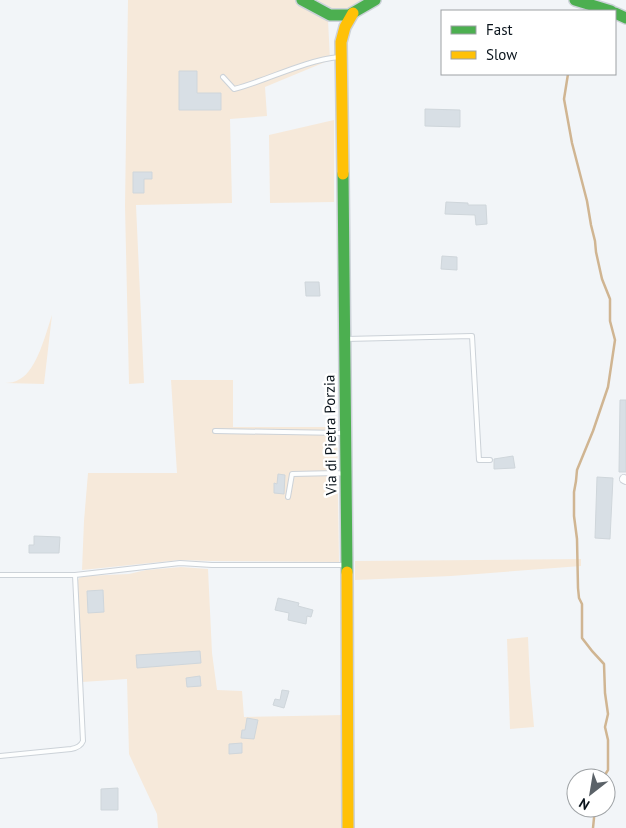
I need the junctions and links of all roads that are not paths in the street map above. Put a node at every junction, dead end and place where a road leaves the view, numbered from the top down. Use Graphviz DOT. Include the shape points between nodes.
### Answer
graph roads {
  1 [pos="574,0"];
  2 [pos="309,2"];
  3 [pos="369,2"];
  4 [pos="608,10"];
  5 [pos="353,13"];
  6 [pos="330,15"];
  7 [pos="341,42"];
  8 [pos="341,57"];
  9 [pos="223,77"];
  10 [pos="344,339"];
  11 [pos="215,431"];
  12 [pos="345,433"];
  13 [pos="490,460"];
  14 [pos="346,478"];
  15 [pos="288,497"];
  16 [pos="351,499"];
  17 [pos="352,539"];
  18 [pos="347,562"];
  19 [pos="0,575"];
  20 [pos="75,575"];
  21 [pos="0,756"];
  22 [pos="348,828"];
  1 -- 4 [label="street"];
  2 -- 6 [label="street"];
  3 -- 5 [label="street"];
  5 -- 6 [label="street"];
  5 -- 7 [label="street" via="343,29"];
  6 -- 7 [label="street"];
  7 -- 8 [label="street, Via di Pietra Porzia"];
  8 -- 9 [label="lane" via="301,66 234,89"];
  8 -- 10 [label="street, Via di Pietra Porzia"];
  10 -- 12 [label="street, Via di Pietra Porzia"];
  10 -- 13 [label="lane" via="472,336 479,460"];
  11 -- 12 [label="lane"];
  12 -- 14 [label="street, Via di Pietra Porzia"];
  14 -- 15 [label="lane" via="337,473 292,474"];
  14 -- 16 [label="lane"];
  14 -- 18 [label="street, Via di Pietra Porzia"];
  17 -- 18 [label="lane"];
  18 -- 20 [label="lane" via="180,563"];
  18 -- 22 [label="street, Via di Pietra Porzia"];
  19 -- 20 [label="lane"];
  20 -- 21 [label="lane" via="82,744 71,749"];
}
